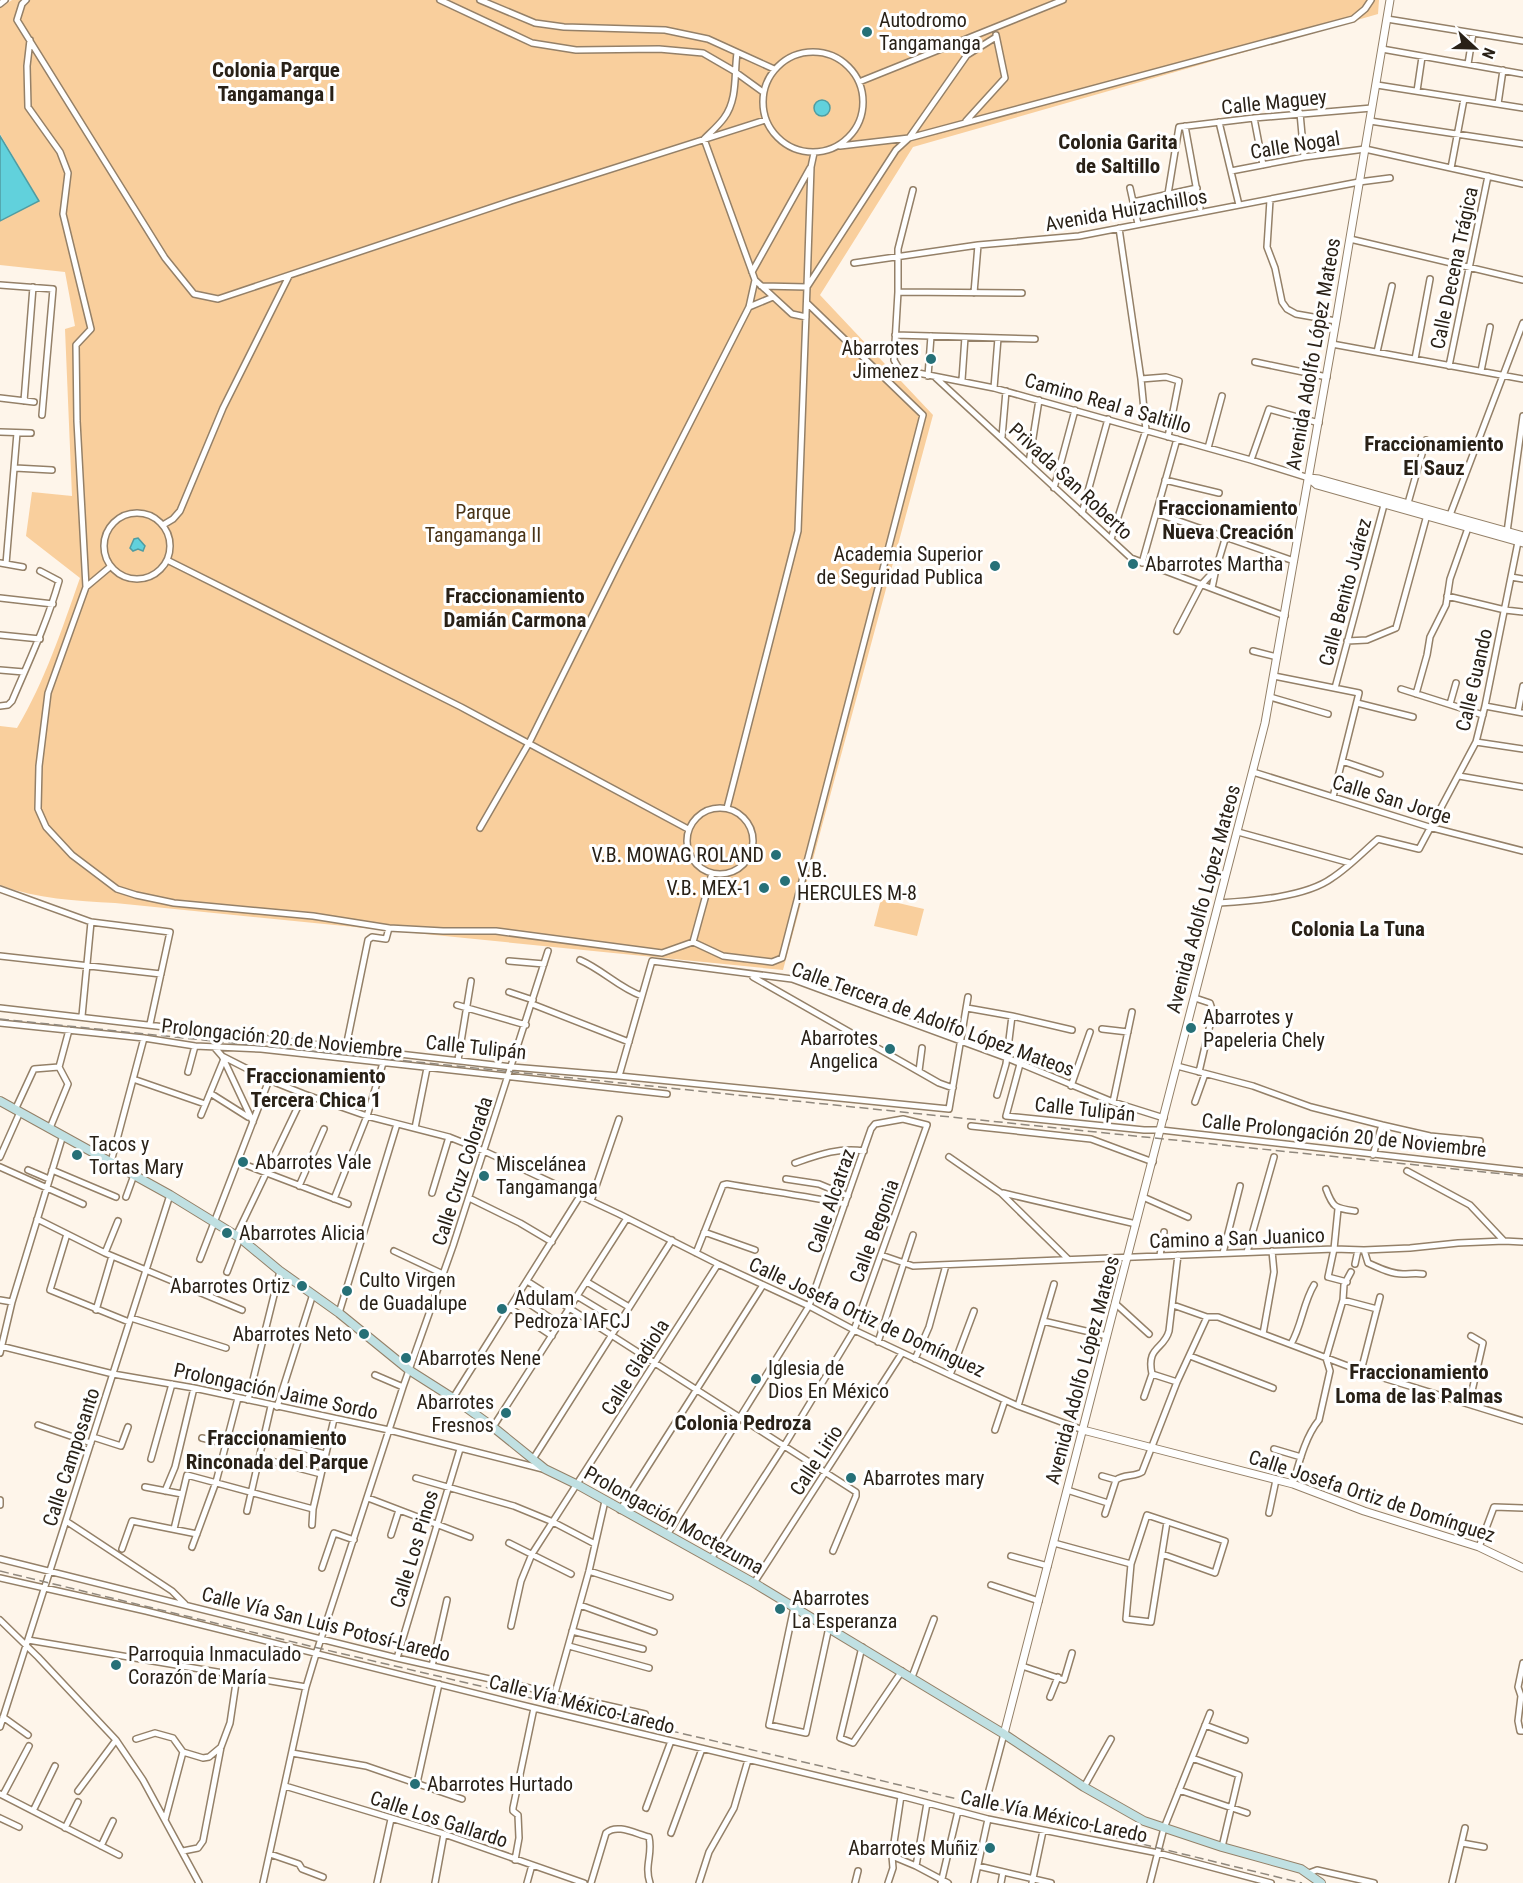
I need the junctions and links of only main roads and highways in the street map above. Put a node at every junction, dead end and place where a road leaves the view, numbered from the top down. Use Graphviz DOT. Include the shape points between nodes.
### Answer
graph roads {
  1 [pos="0,1101"];
  2 [pos="1321,1883"];
  1 -- 2 [label="main road, Prolongación Moctezuma" via="238,1237 545,1469 829,1627 1144,1821 1301,1869"];
}
